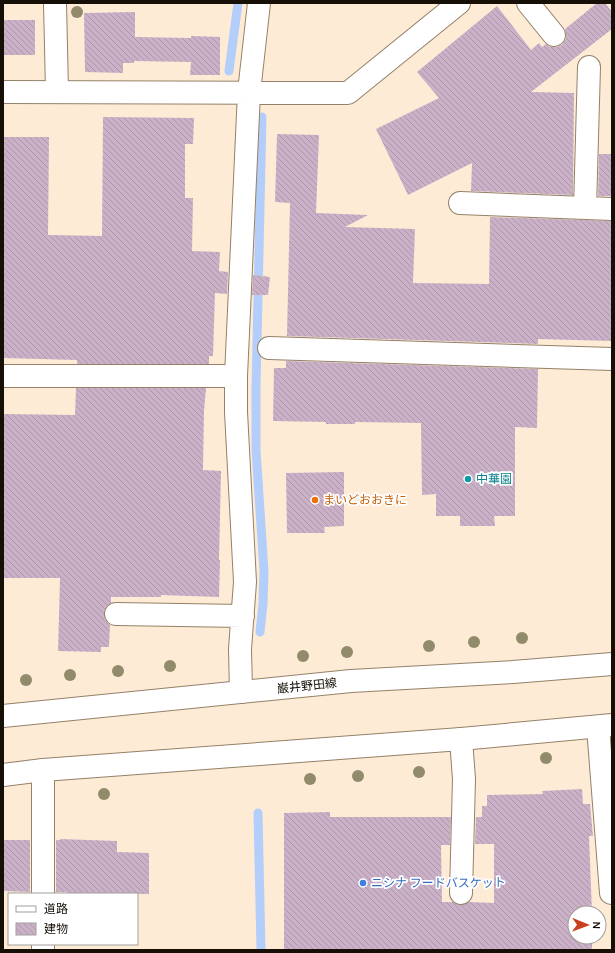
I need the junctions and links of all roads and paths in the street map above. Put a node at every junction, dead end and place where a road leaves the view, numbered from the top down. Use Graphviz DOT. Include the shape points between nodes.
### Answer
graph roads {
  1 [pos="55,3"];
  2 [pos="259,3"];
  3 [pos="459,3"];
  4 [pos="528,3"];
  5 [pos="554,35"];
  6 [pos="589,67"];
  7 [pos="57,91"];
  8 [pos="3,92"];
  9 [pos="249,92"];
  10 [pos="460,203"];
  11 [pos="585,208"];
  12 [pos="612,209"];
  13 [pos="269,348"];
  14 [pos="612,358"];
  15 [pos="3,376"];
  16 [pos="236,376"];
  17 [pos="116,614"];
  18 [pos="243,616"];
  19 [pos="612,664"];
  20 [pos="241,692"];
  21 [pos="3,716"];
  22 [pos="605,726"];
  23 [pos="461,740"];
  24 [pos="42,770"];
  25 [pos="3,775"];
  26 [pos="43,893"];
  27 [pos="461,893"];
  28 [pos="611,893"];
  1 -- 7 [label="street"];
  2 -- 9 [label="street"];
  3 -- 9 [label="street" via="348,93"];
  4 -- 5 [label="street"];
  6 -- 11 [label="street"];
  7 -- 8 [label="street"];
  7 -- 9 [label="street"];
  9 -- 16 [label="street"];
  10 -- 11 [label="street"];
  11 -- 12 [label="street"];
  13 -- 14 [label="street"];
  15 -- 16 [label="street"];
  16 -- 18 [label="street" via="245,582"];
  17 -- 18 [label="street"];
  18 -- 20 [label="street" via="240,649"];
  19 -- 20 [label="street, 巌井野田線" via="350,681"];
  20 -- 21 [label="street, 巌井野田線"];
  22 -- 23 [label="street"];
  22 -- 28 [label="street"];
  23 -- 24 [label="street"];
  23 -- 27 [label="street" via="464,779"];
  24 -- 25 [label="street"];
  24 -- 26 [label="street"];
}
